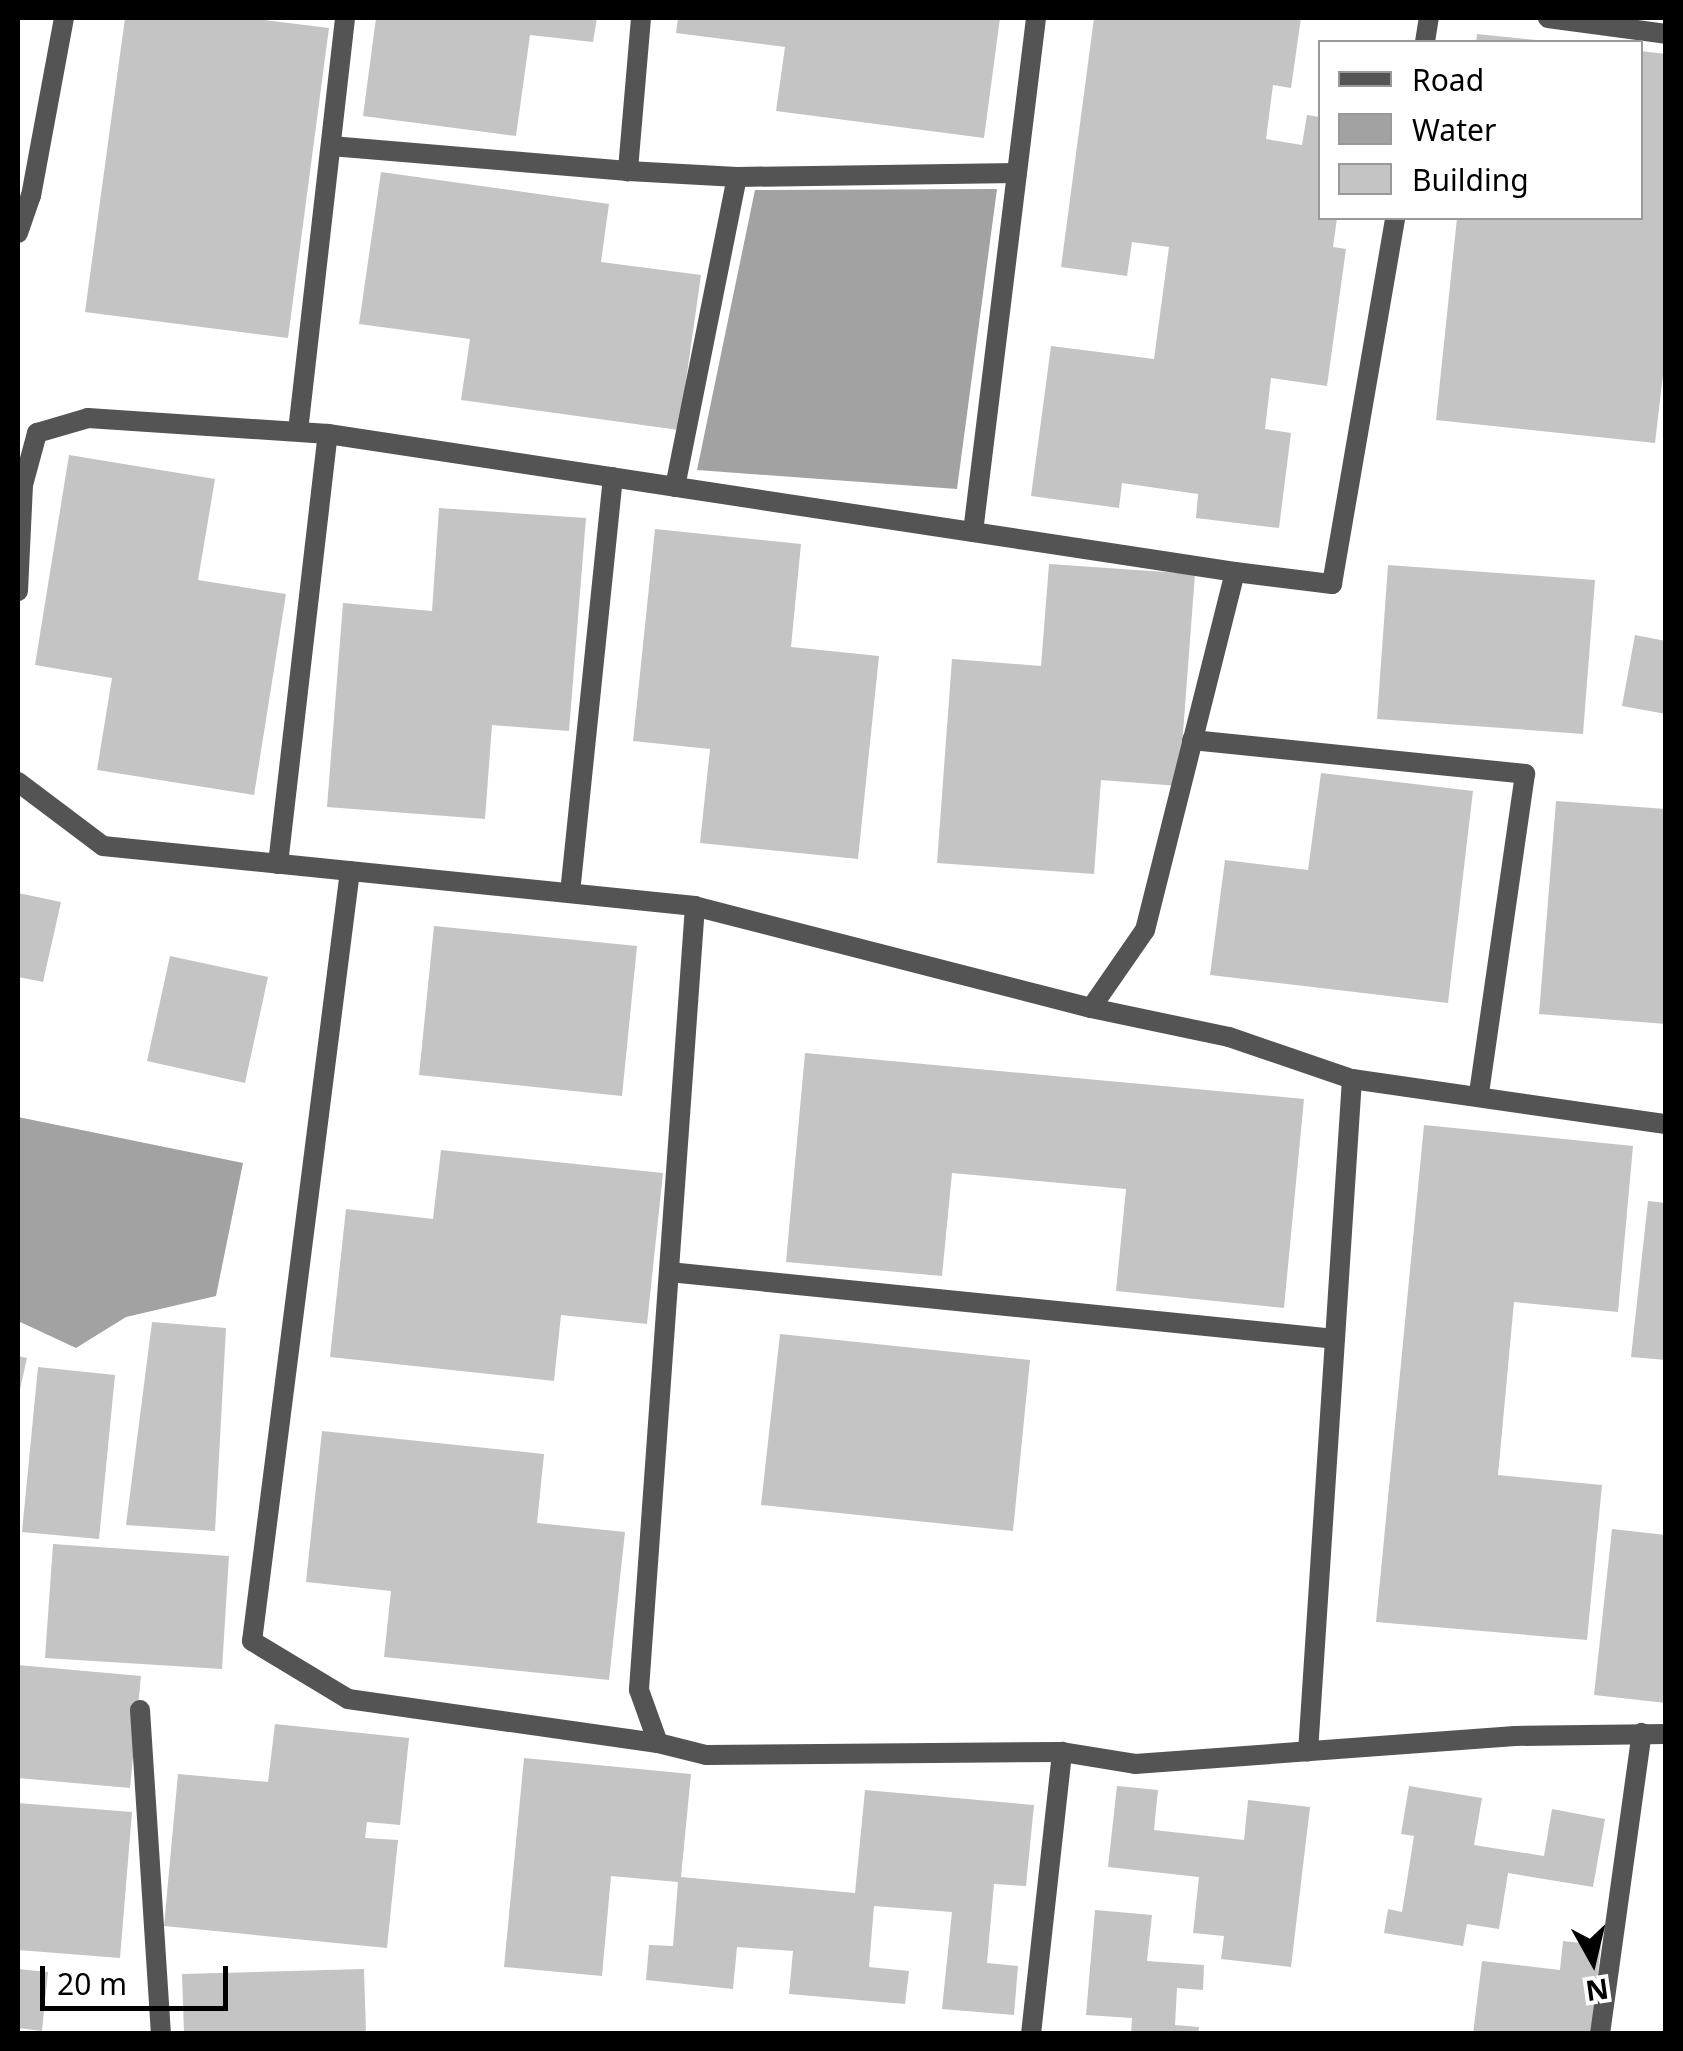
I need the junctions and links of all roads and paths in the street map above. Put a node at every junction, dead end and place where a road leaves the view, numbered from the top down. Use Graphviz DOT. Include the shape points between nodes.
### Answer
graph roads {
  1 [pos="64,18"];
  2 [pos="345,18"];
  3 [pos="641,18"];
  4 [pos="1036,18"];
  5 [pos="1548,18"];
  6 [pos="1666,34"];
  7 [pos="330,146"];
  8 [pos="628,171"];
  9 [pos="1017,173"];
  10 [pos="737,177"];
  11 [pos="1395,220"];
  12 [pos="18,233"];
  13 [pos="298,430"];
  14 [pos="328,434"];
  15 [pos="613,477"];
  16 [pos="675,487"];
  17 [pos="972,532"];
  18 [pos="1234,572"];
  19 [pos="18,591"];
  20 [pos="1192,740"];
  21 [pos="18,782"];
  22 [pos="278,864"];
  23 [pos="350,871"];
  24 [pos="570,893"];
  25 [pos="696,906"];
  26 [pos="1091,1008"];
  27 [pos="1352,1079"];
  28 [pos="1479,1093"];
  29 [pos="1666,1124"];
  30 [pos="669,1272"];
  31 [pos="1334,1339"];
  32 [pos="140,1710"];
  33 [pos="1642,1733"];
  34 [pos="1666,1734"];
  35 [pos="658,1744"];
  36 [pos="1062,1752"];
  37 [pos="1308,1752"];
  38 [pos="161,2034"];
  39 [pos="1031,2034"];
  40 [pos="1600,2034"];
  1 -- 12 [label="street"];
  2 -- 7 [label="street"];
  3 -- 8 [label="street"];
  4 -- 9 [label="street"];
  5 -- 6 [label="street"];
  7 -- 8 [label="street"];
  7 -- 13 [label="street"];
  8 -- 10 [label="street"];
  9 -- 10 [label="street"];
  9 -- 17 [label="street"];
  10 -- 16 [label="street"];
  11 -- 18 [label="street" via="1332,584"];
  13 -- 14 [label="street"];
  13 -- 19 [label="street" via="88,418 37,433 23,485"];
  14 -- 15 [label="street"];
  14 -- 22 [label="street"];
  15 -- 16 [label="street"];
  15 -- 24 [label="street"];
  16 -- 17 [label="street"];
  17 -- 18 [label="street"];
  18 -- 20 [label="street"];
  20 -- 26 [label="street" via="1145,930"];
  20 -- 28 [label="street" via="1525,774"];
  21 -- 22 [label="street" via="103,846"];
  22 -- 23 [label="street"];
  23 -- 24 [label="street"];
  23 -- 35 [label="street" via="252,1641 348,1700"];
  24 -- 25 [label="street"];
  25 -- 26 [label="street"];
  25 -- 30 [label="street"];
  26 -- 27 [label="street" via="1229,1037"];
  27 -- 28 [label="street"];
  27 -- 31 [label="street"];
  28 -- 29 [label="street"];
  30 -- 31 [label="street"];
  30 -- 35 [label="street" via="639,1690"];
  31 -- 37 [label="street"];
  32 -- 38 [label="street"];
  33 -- 34 [label="street"];
  33 -- 37 [label="street"];
  33 -- 40 [label="street"];
  35 -- 36 [label="street" via="706,1756"];
  36 -- 37 [label="street" via="1135,1764"];
  36 -- 39 [label="street"];
}
